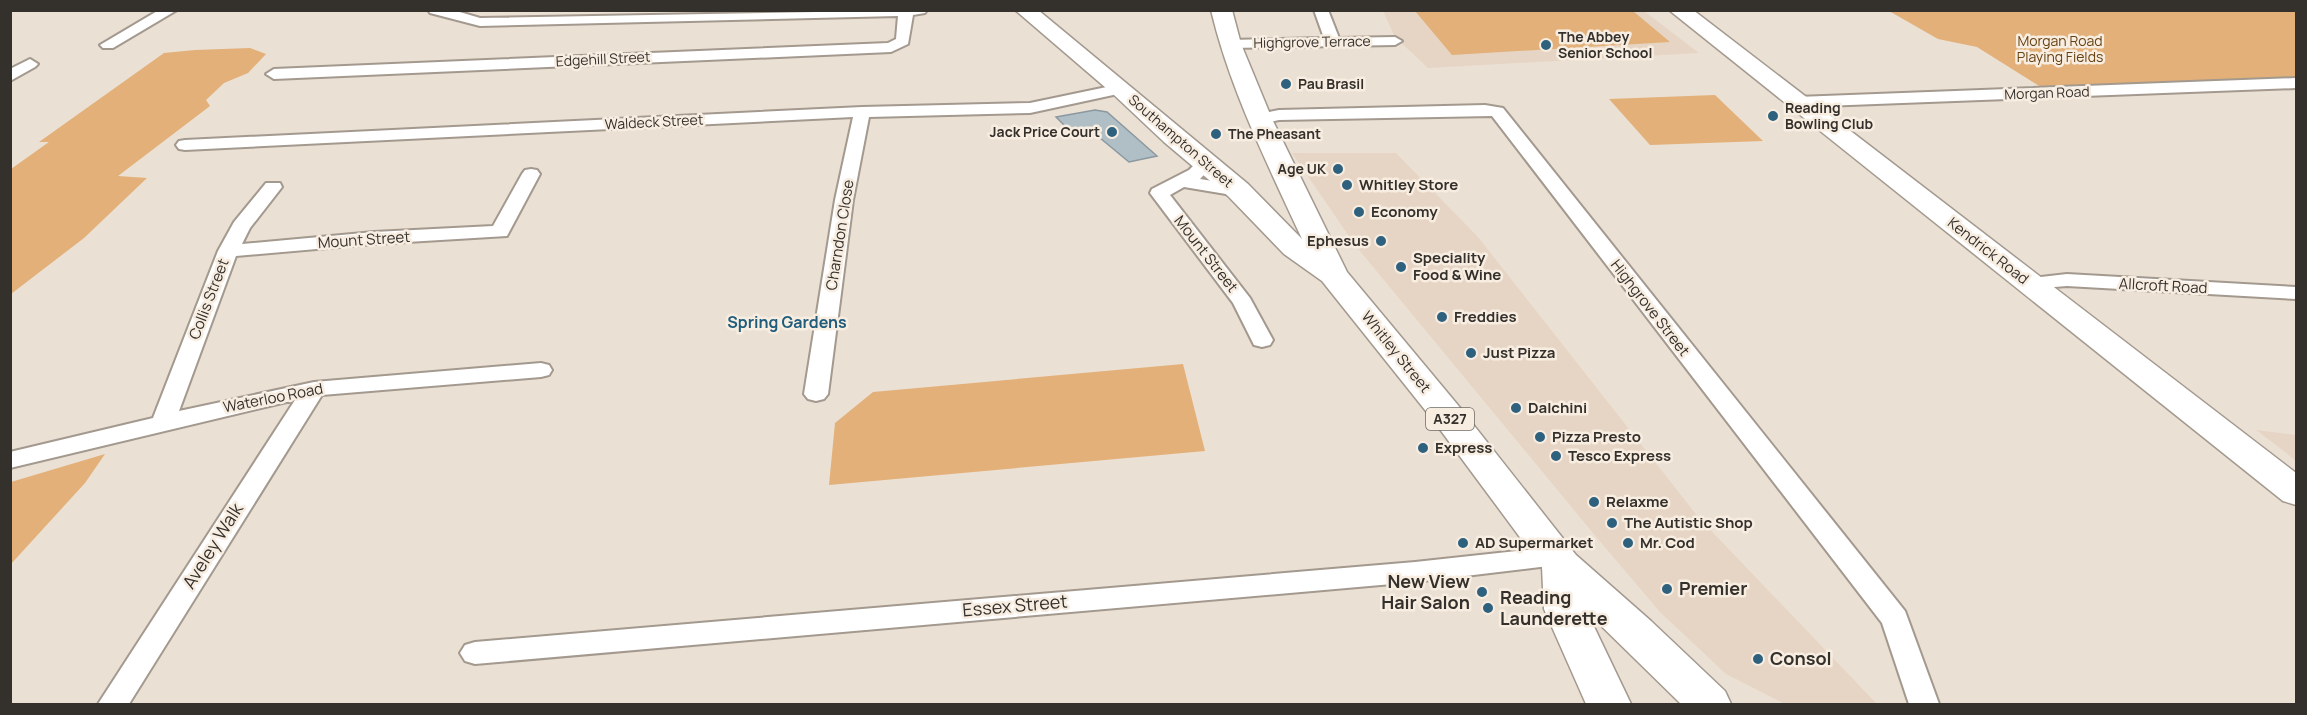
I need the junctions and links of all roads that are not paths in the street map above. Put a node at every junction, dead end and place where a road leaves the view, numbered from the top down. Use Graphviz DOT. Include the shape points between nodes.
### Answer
graph roads {
  1 [pos="170,10"];
  2 [pos="435,10"];
  3 [pos="1025,10"];
  4 [pos="1221,10"];
  5 [pos="1321,10"];
  6 [pos="1679,10"];
  7 [pos="913,12"];
  8 [pos="1395,41"];
  9 [pos="1334,42"];
  10 [pos="1230,44"];
  11 [pos="108,45"];
  12 [pos="30,64"];
  13 [pos="274,74"];
  14 [pos="10,76"];
  15 [pos="2296,83"];
  16 [pos="1121,89"];
  17 [pos="1797,102"];
  18 [pos="862,112"];
  19 [pos="1260,119"];
  20 [pos="185,145"];
  21 [pos="1206,163"];
  22 [pos="531,174"];
  23 [pos="1181,181"];
  24 [pos="273,187"];
  25 [pos="1238,190"];
  26 [pos="228,251"];
  27 [pos="1333,275"];
  28 [pos="2030,283"];
  29 [pos="2296,293"];
  30 [pos="1262,340"];
  31 [pos="541,370"];
  32 [pos="314,388"];
  33 [pos="816,394"];
  34 [pos="163,422"];
  35 [pos="10,460"];
  36 [pos="2296,492"];
  37 [pos="1558,561"];
  38 [pos="475,653"];
  39 [pos="113,705"];
  40 [pos="1608,705"];
  41 [pos="1708,705"];
  42 [pos="1924,705"];
  1 -- 11 [label="street"];
  2 -- 7 [label="street" via="480,22"];
  3 -- 16 [label="main road, Southampton Street / A327"];
  4 -- 10 [label="main road, A327"];
  5 -- 9 [label="street"];
  6 -- 17 [label="main road, Kendrick Road"];
  7 -- 13 [label="street, Edgehill Street" via="903,41 891,46"];
  8 -- 9 [label="street, Highgrove Terrace"];
  9 -- 10 [label="street, Highgrove Terrace"];
  10 -- 19 [label="main road, A327"];
  12 -- 14 [label="street"];
  15 -- 17 [label="street, Morgan Road"];
  16 -- 18 [label="street, Waldeck Street" via="1030,108"];
  16 -- 21 [label="main road, Southampton Street / A327"];
  17 -- 28 [label="main road, Kendrick Road"];
  18 -- 20 [label="street, Waldeck Street"];
  18 -- 33 [label="street, Charndon Close" via="844,200"];
  19 -- 27 [label="main road, Whitley Street / A327"];
  19 -- 42 [label="street, Highgrove Street" via="1279,115 1497,112 1895,619"];
  21 -- 23 [label="street, Mount Street"];
  21 -- 25 [label="main road, Southampton Street / A327"];
  22 -- 26 [label="street, Mount Street" via="497,238 374,238"];
  23 -- 25 [label="street"];
  23 -- 30 [label="street, Mount Street" via="1159,193 1160,197 1243,302"];
  24 -- 26 [label="street, Collis Street" via="241,226"];
  25 -- 27 [label="main road, Southampton Street / A327" via="1294,248"];
  26 -- 34 [label="street, Collis Street"];
  27 -- 37 [label="main road, Whitley Street / A327" via="1445,412"];
  28 -- 29 [label="street, Allcroft Road" via="2067,280"];
  28 -- 36 [label="main road, Kendrick Road"];
  31 -- 32 [label="street, Waterloo Road"];
  32 -- 34 [label="street, Waterloo Road"];
  32 -- 39 [label="street, Aveley Walk"];
  34 -- 35 [label="street, Waterloo Road"];
  37 -- 38 [label="street, Essex Street"];
  37 -- 40 [label="main road" via="1565,609"];
  37 -- 41 [label="main road, Whitley Street / A327"];
}
